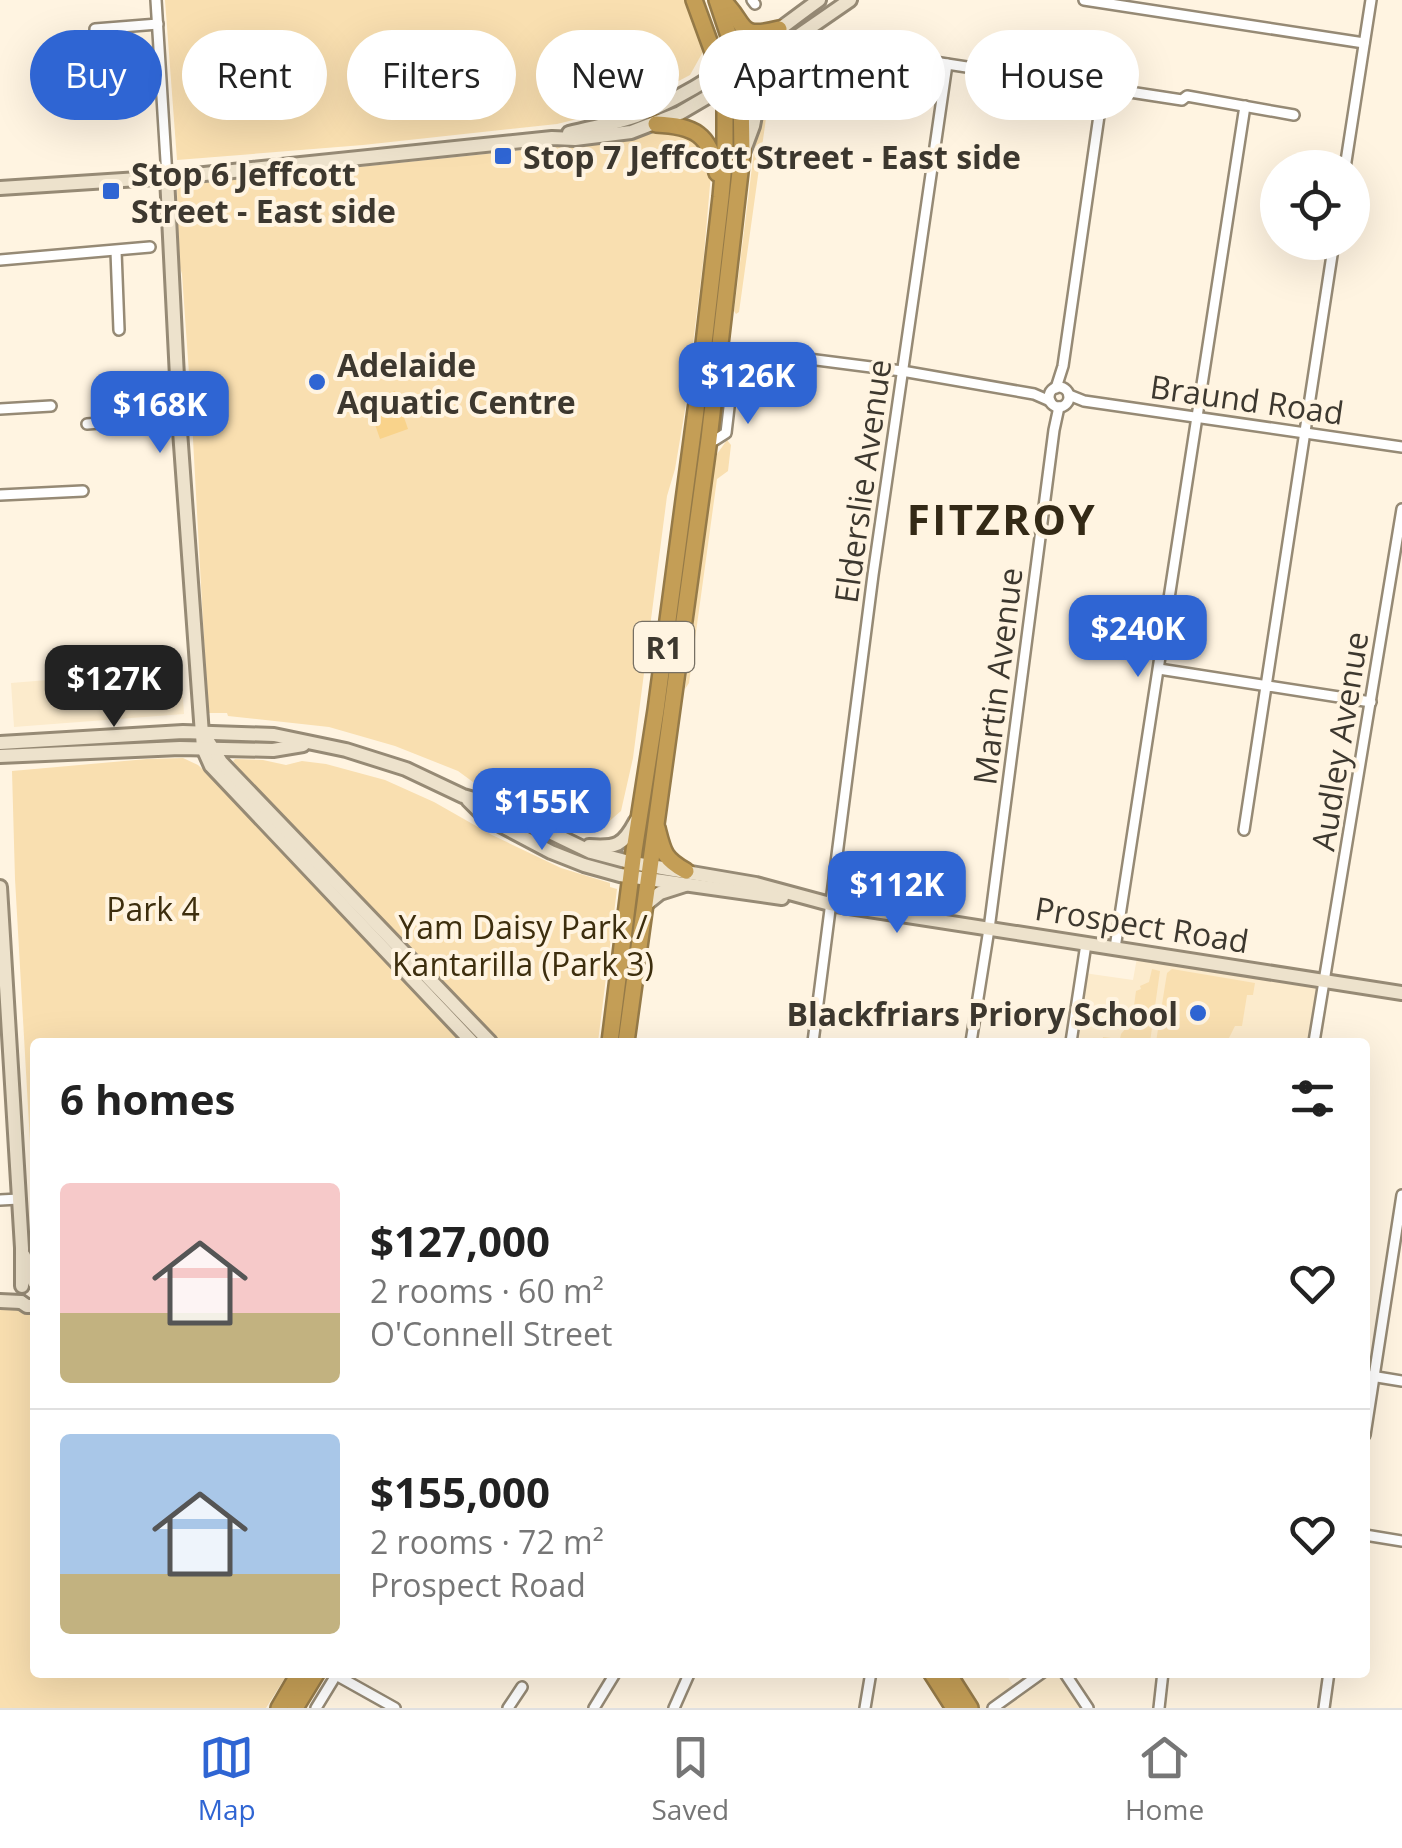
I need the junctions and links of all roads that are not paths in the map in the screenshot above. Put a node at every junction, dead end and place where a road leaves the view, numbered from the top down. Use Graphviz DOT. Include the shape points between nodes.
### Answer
graph roads {
  1 [pos="156,0"];
  2 [pos="694,0"];
  3 [pos="720,0"];
  4 [pos="818,0"];
  5 [pos="850,0"];
  6 [pos="1084,0"];
  7 [pos="1371,0"];
  8 [pos="158,24"];
  9 [pos="779,29"];
  10 [pos="95,30"];
  11 [pos="705,30"];
  12 [pos="728,30"];
  13 [pos="808,30"];
  14 [pos="1364,43"];
  15 [pos="947,64"];
  16 [pos="965,67"];
  17 [pos="699,88"];
  18 [pos="1139,94"];
  19 [pos="699,98"];
  20 [pos="1245,106"];
  21 [pos="1294,115"];
  22 [pos="724,120"];
  23 [pos="742,120"];
  24 [pos="755,120"];
  25 [pos="1098,120"];
  26 [pos="656,124"];
  27 [pos="552,138"];
  28 [pos="1349,150"];
  29 [pos="742,155"];
  30 [pos="167,177"];
  31 [pos="0,188"];
  32 [pos="722,197"];
  33 [pos="150,247"];
  34 [pos="116,250"];
  35 [pos="0,260"];
  36 [pos="1331,260"];
  37 [pos="724,320"];
  38 [pos="119,330"];
  39 [pos="902,371"];
  40 [pos="698,395"];
  41 [pos="1059,397"];
  42 [pos="51,406"];
  43 [pos="0,409"];
  44 [pos="179,417"];
  45 [pos="1196,417"];
  46 [pos="87,424"];
  47 [pos="1306,433"];
  48 [pos="709,439"];
  49 [pos="1402,447"];
  50 [pos="84,490"];
  51 [pos="0,495"];
  52 [pos="684,499"];
  53 [pos="1402,509"];
  54 [pos="696,528"];
  55 [pos="667,621"];
  56 [pos="1160,669"];
  57 [pos="1267,685"];
  58 [pos="673,696"];
  59 [pos="1371,702"];
  60 [pos="656,710"];
  61 [pos="202,732"];
  62 [pos="0,743"];
  63 [pos="310,744"];
  64 [pos="208,748"];
  65 [pos="0,756"];
  66 [pos="464,796"];
  67 [pos="647,816"];
  68 [pos="1244,830"];
  69 [pos="571,844"];
  70 [pos="640,871"];
  71 [pos="687,878"];
  72 [pos="0,887"];
  73 [pos="830,904"];
  74 [pos="645,905"];
  75 [pos="989,928"];
  76 [pos="1086,944"];
  77 [pos="1115,948"];
  78 [pos="1324,980"];
  79 [pos="1402,993"];
  80 [pos="622,1012"];
  81 [pos="464,1038"];
  82 [pos="486,1038"];
  83 [pos="612,1038"];
  84 [pos="625,1038"];
  85 [pos="813,1038"];
  86 [pos="972,1038"];
  87 [pos="1072,1038"];
  88 [pos="1315,1038"];
  89 [pos="6,1066"];
  90 [pos="1402,1195"];
  91 [pos="0,1200"];
  92 [pos="19,1200"];
  93 [pos="29,1297"];
  94 [pos="0,1299"];
  95 [pos="1370,1375"];
  96 [pos="1402,1380"];
  97 [pos="1370,1537"];
  98 [pos="1402,1541"];
  99 [pos="308,1678"];
  100 [pos="309,1678"];
  101 [pos="335,1678"];
  102 [pos="344,1678"];
  103 [pos="607,1678"];
  104 [pos="612,1678"];
  105 [pos="688,1678"];
  106 [pos="869,1678"];
  107 [pos="936,1678"];
  108 [pos="952,1678"];
  109 [pos="1036,1678"];
  110 [pos="1068,1678"];
  111 [pos="1163,1678"];
  112 [pos="1328,1678"];
  113 [pos="522,1687"];
  114 [pos="603,1694"];
  115 [pos="279,1708"];
  116 [pos="295,1708"];
  117 [pos="316,1708"];
  118 [pos="395,1708"];
  119 [pos="508,1708"];
  120 [pos="594,1708"];
  121 [pos="675,1708"];
  122 [pos="865,1708"];
  123 [pos="954,1708"];
  124 [pos="970,1708"];
  125 [pos="993,1708"];
  126 [pos="1088,1708"];
  127 [pos="1158,1708"];
  128 [pos="1324,1708"];
  1 -- 8 [label="street"];
  2 -- 11 [label="highway, R1"];
  3 -- 9 [label="highway" via="756,35"];
  3 -- 12 [label="highway, R1"];
  4 -- 9 [label="main road"];
  5 -- 13 [label="main road"];
  6 -- 14 [label="street"];
  7 -- 14 [label="street"];
  8 -- 10 [label="street"];
  8 -- 30 [label="street"];
  14 -- 28 [label="street"];
  15 -- 16 [label="street"];
  15 -- 39 [label="street, Elderslie Avenue"];
  17 -- 27 [label="main road" via="621,122"];
  18 -- 20 [label="street"];
  19 -- 26 [label="main road"];
  20 -- 21 [label="street"];
  20 -- 45 [label="street"];
  22 -- 32 [label="highway, R1"];
  23 -- 29 [label="highway, R1"];
  24 -- 29 [label="main road"];
  25 -- 41 [label="street, Martin Avenue"];
  26 -- 27 [label="main road" via="575,140"];
  26 -- 32 [label="highway" via="683,126 708,143"];
  27 -- 30 [label="main road"];
  29 -- 37 [label="highway, R1"];
  30 -- 31 [label="main road"];
  30 -- 44 [label="main road"];
  32 -- 40 [label="highway, R1"];
  33 -- 34 [label="street"];
  34 -- 35 [label="street"];
  34 -- 38 [label="street"];
  36 -- 47 [label="street"];
  37 -- 40 [label="highway" via="714,327"];
  37 -- 48 [label="highway, R1"];
  39 -- 41 [label="street"];
  39 -- 48 [label="street" via="739,350 726,433"];
  39 -- 73 [label="street, Elderslie Avenue"];
  40 -- 52 [label="highway, R1"];
  41 -- 45 [label="street, Braund Road"];
  41 -- 75 [label="street, Martin Avenue"];
  42 -- 43 [label="street"];
  44 -- 46 [label="street"];
  44 -- 61 [label="main road"];
  45 -- 47 [label="street, Braund Road"];
  45 -- 56 [label="street"];
  47 -- 49 [label="street, Braund Road"];
  47 -- 57 [label="street"];
  48 -- 52 [label="highway" via="700,446"];
  48 -- 54 [label="highway, R1"];
  50 -- 51 [label="street"];
  52 -- 55 [label="highway, R1"];
  53 -- 59 [label="street, Audley Avenue"];
  54 -- 55 [label="highway" via="677,618"];
  54 -- 58 [label="highway, R1"];
  55 -- 60 [label="highway, R1"];
  56 -- 57 [label="street"];
  56 -- 77 [label="street"];
  57 -- 59 [label="street"];
  57 -- 68 [label="street"];
  58 -- 60 [label="highway"];
  58 -- 67 [label="highway, R1"];
  59 -- 78 [label="street, Audley Avenue"];
  60 -- 67 [label="highway, R1"];
  61 -- 62 [label="main road, Prospect Road"];
  61 -- 63 [label="main road, Prospect Road"];
  61 -- 64 [label="main road"];
  63 -- 64 [label="main road, Prospect Road"];
  63 -- 66 [label="main road, Prospect Road" via="391,764"];
  64 -- 65 [label="main road, Prospect Road"];
  64 -- 81 [label="main road" via="211,766"];
  64 -- 82 [label="main road"];
  66 -- 69 [label="main road, Prospect Road"];
  66 -- 70 [label="main road, Prospect Road" via="485,816 551,852 584,865"];
  67 -- 69 [label="main road" via="620,843"];
  67 -- 70 [label="highway, R1"];
  67 -- 71 [label="highway" via="666,857"];
  69 -- 70 [label="main road, Prospect Road"];
  70 -- 71 [label="main road, Prospect Road"];
  70 -- 74 [label="highway, R1"];
  70 -- 80 [label="highway, R1"];
  71 -- 73 [label="main road, Prospect Road" via="756,884"];
  71 -- 74 [label="main road"];
  72 -- 89 [label="main road"];
  73 -- 75 [label="main road, Prospect Road"];
  73 -- 85 [label="street, Elderslie Avenue"];
  74 -- 80 [label="highway, R1"];
  75 -- 76 [label="main road, Prospect Road"];
  75 -- 86 [label="street, Martin Avenue"];
  76 -- 77 [label="main road, Prospect Road"];
  76 -- 87 [label="street"];
  77 -- 78 [label="main road, Prospect Road"];
  78 -- 79 [label="main road, Prospect Road"];
  78 -- 88 [label="street, Audley Avenue"];
  80 -- 83 [label="highway, R1"];
  80 -- 84 [label="highway, R1"];
  89 -- 92 [label="main road"];
  90 -- 95 [label="street"];
  91 -- 92 [label="street"];
  92 -- 93 [label="main road"];
  93 -- 94 [label="main road"];
  95 -- 96 [label="street"];
  97 -- 98 [label="street"];
  99 -- 115 [label="highway"];
  100 -- 116 [label="highway"];
  101 -- 117 [label="street"];
  102 -- 118 [label="street"];
  103 -- 114 [label="street"];
  104 -- 114 [label="street"];
  105 -- 121 [label="street"];
  106 -- 122 [label="street"];
  107 -- 123 [label="highway"];
  108 -- 124 [label="highway"];
  109 -- 125 [label="street"];
  110 -- 126 [label="street"];
  111 -- 127 [label="street"];
  112 -- 128 [label="street"];
  113 -- 119 [label="street"];
  114 -- 120 [label="street"];
}
